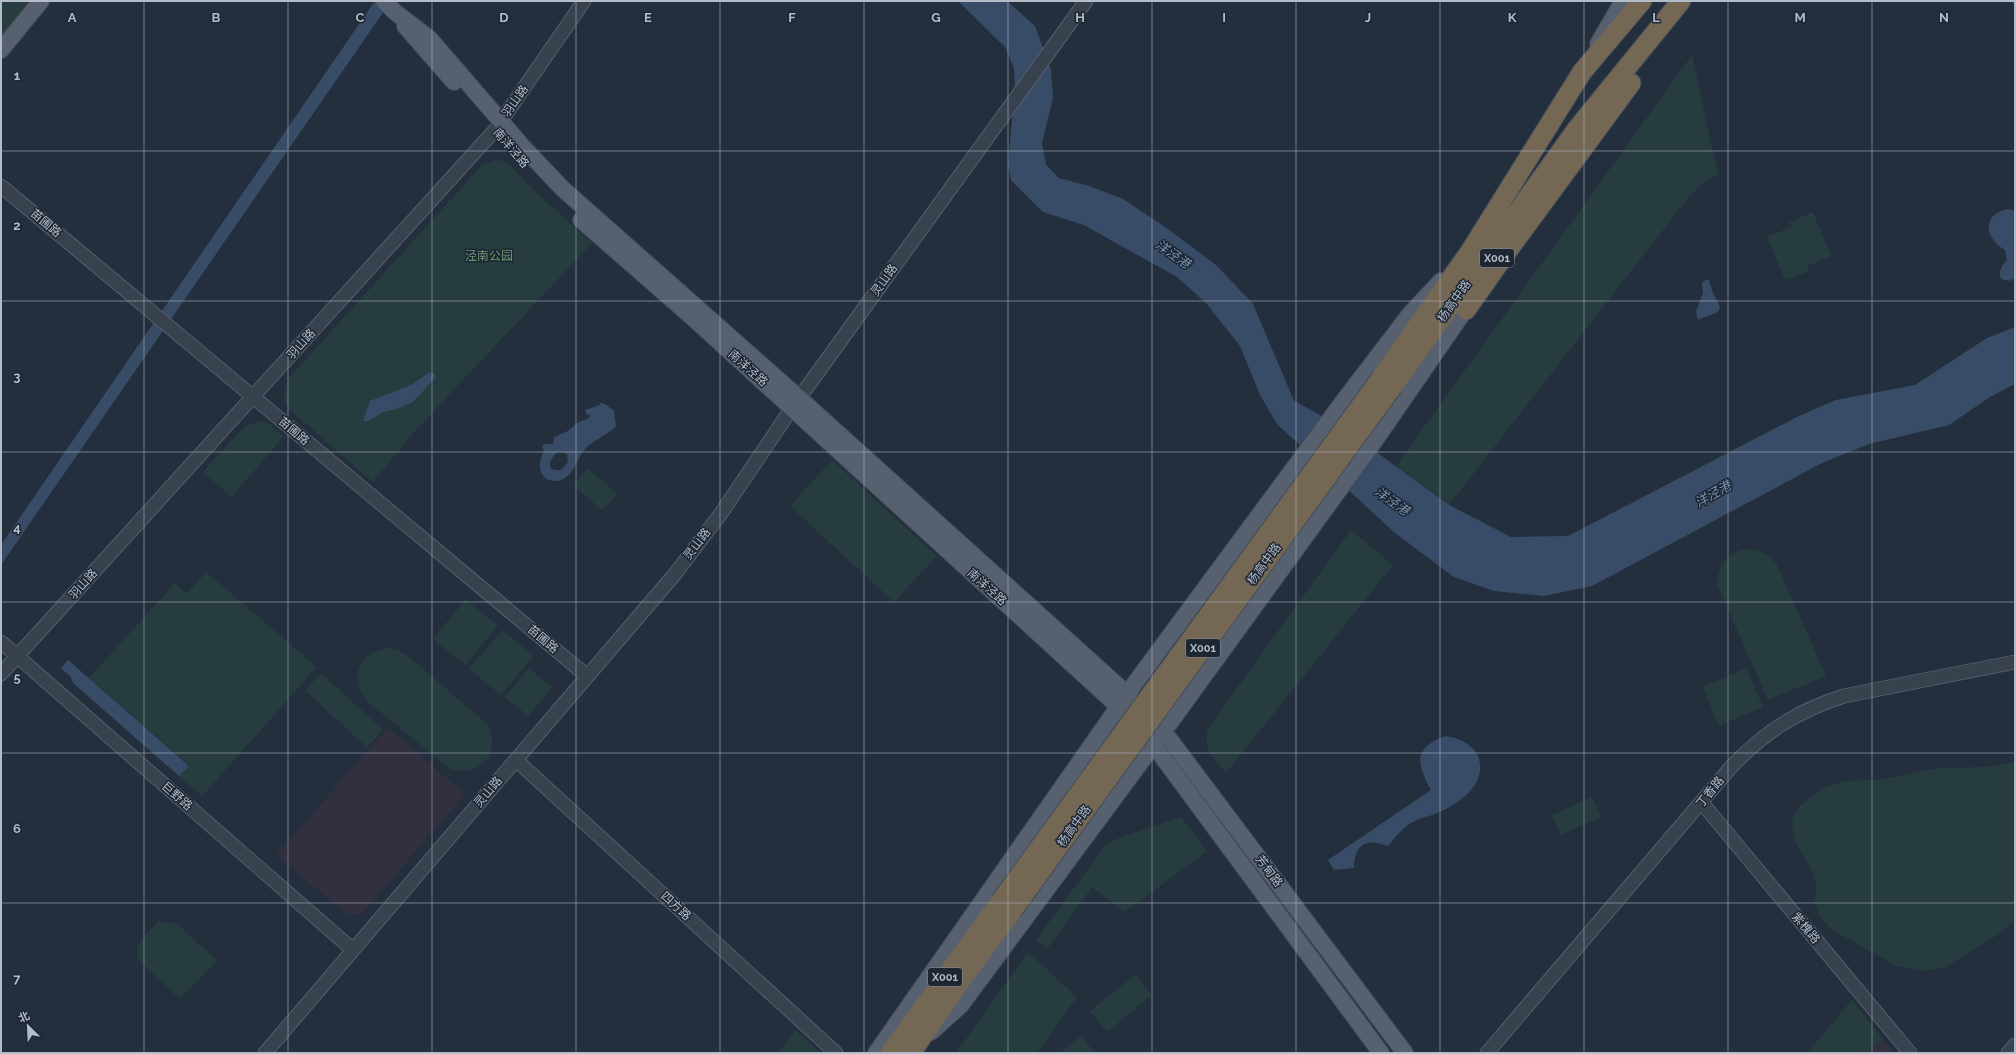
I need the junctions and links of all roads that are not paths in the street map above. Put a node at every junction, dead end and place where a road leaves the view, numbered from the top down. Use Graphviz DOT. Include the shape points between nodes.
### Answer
graph roads {
  1 [pos="41,1"];
  2 [pos="584,1"];
  3 [pos="1086,1"];
  4 [pos="1642,1"];
  5 [pos="1665,1"];
  6 [pos="1681,1"];
  7 [pos="1694,1"];
  8 [pos="1619,2"];
  9 [pos="390,6"];
  10 [pos="1,50"];
  11 [pos="1582,72"];
  12 [pos="1619,77"];
  13 [pos="498,125"];
  14 [pos="1576,130"];
  15 [pos="1,186"];
  16 [pos="1471,250"];
  17 [pos="1466,310"];
  18 [pos="1387,382"];
  19 [pos="253,397"];
  20 [pos="796,403"];
  21 [pos="1,642"];
  22 [pos="17,656"];
  23 [pos="2015,662"];
  24 [pos="1,674"];
  25 [pos="587,676"];
  26 [pos="1127,694"];
  27 [pos="1119,708"];
  28 [pos="1164,732"];
  29 [pos="1150,750"];
  30 [pos="516,760"];
  31 [pos="1702,802"];
  32 [pos="1006,906"];
  33 [pos="353,950"];
  34 [pos="2015,1045"];
  35 [pos="914,1049"];
  36 [pos="265,1053"];
  37 [pos="836,1053"];
  38 [pos="876,1053"];
  39 [pos="890,1053"];
  40 [pos="1381,1053"];
  41 [pos="1405,1053"];
  42 [pos="1487,1053"];
  43 [pos="1910,1053"];
  44 [pos="2008,1053"];
  1 -- 10 [label="main road"];
  2 -- 13 [label="street, 羽山路"];
  3 -- 20 [label="street, 灵山路"];
  4 -- 11 [label="highway, 杨高中路 / X001"];
  5 -- 14 [label="highway" via="1626,51"];
  6 -- 12 [label="highway, 杨高中路 / X001"];
  7 -- 17 [label="highway" via="1604,117"];
  8 -- 11 [label="main road"];
  9 -- 13 [label="main road, 南洋泾路" via="410,34"];
  11 -- 16 [label="highway, 杨高中路 / X001"];
  12 -- 14 [label="highway, 杨高中路 / X001"];
  12 -- 17 [label="main road, 杨高中路 / X001" via="1508,238"];
  13 -- 19 [label="street, 羽山路"];
  13 -- 20 [label="main road, 南洋泾路" via="535,176 563,204"];
  14 -- 18 [label="highway, 杨高中路 / X001"];
  15 -- 19 [label="street, 苗圃路"];
  16 -- 18 [label="highway, 杨高中路 / X001"];
  16 -- 26 [label="main road, 杨高中路 / X001" via="1410,314"];
  17 -- 28 [label="main road, 杨高中路 / X001"];
  18 -- 32 [label="highway, 杨高中路 / X001, bridge"];
  19 -- 22 [label="street, 羽山路"];
  19 -- 25 [label="street, 苗圃路"];
  20 -- 25 [label="street, 灵山路" via="699,543"];
  20 -- 26 [label="main road, 南洋泾路"];
  20 -- 27 [label="main road, 南洋泾路"];
  21 -- 22 [label="street, 巨野路"];
  22 -- 24 [label="street, 羽山路"];
  22 -- 33 [label="street, 巨野路"];
  23 -- 31 [label="street, 丁香路" via="1844,696 1818,704 1773,728 1732,766"];
  25 -- 30 [label="street, 灵山路"];
  26 -- 27 [label="main road, 杨高中路 / X001"];
  26 -- 28 [label="main road, 芳甸路"];
  27 -- 29 [label="main road, 芳甸路"];
  27 -- 38 [label="main road, 杨高中路 / X001"];
  28 -- 29 [label="main road, 杨高中路"];
  28 -- 41 [label="main road, 芳甸路"];
  29 -- 35 [label="main road, X001" via="961,1004"];
  29 -- 40 [label="main road, 芳甸路"];
  30 -- 33 [label="street, 灵山路"];
  30 -- 37 [label="street, 四方路"];
  31 -- 42 [label="street, 丁香路"];
  31 -- 43 [label="street, 紫槐路"];
  32 -- 35 [label="highway, 杨高中路" via="955,989"];
  32 -- 39 [label="highway, 杨高中路 / X001"];
  33 -- 36 [label="street, 灵山路"];
  34 -- 44 [label="street"];
}
